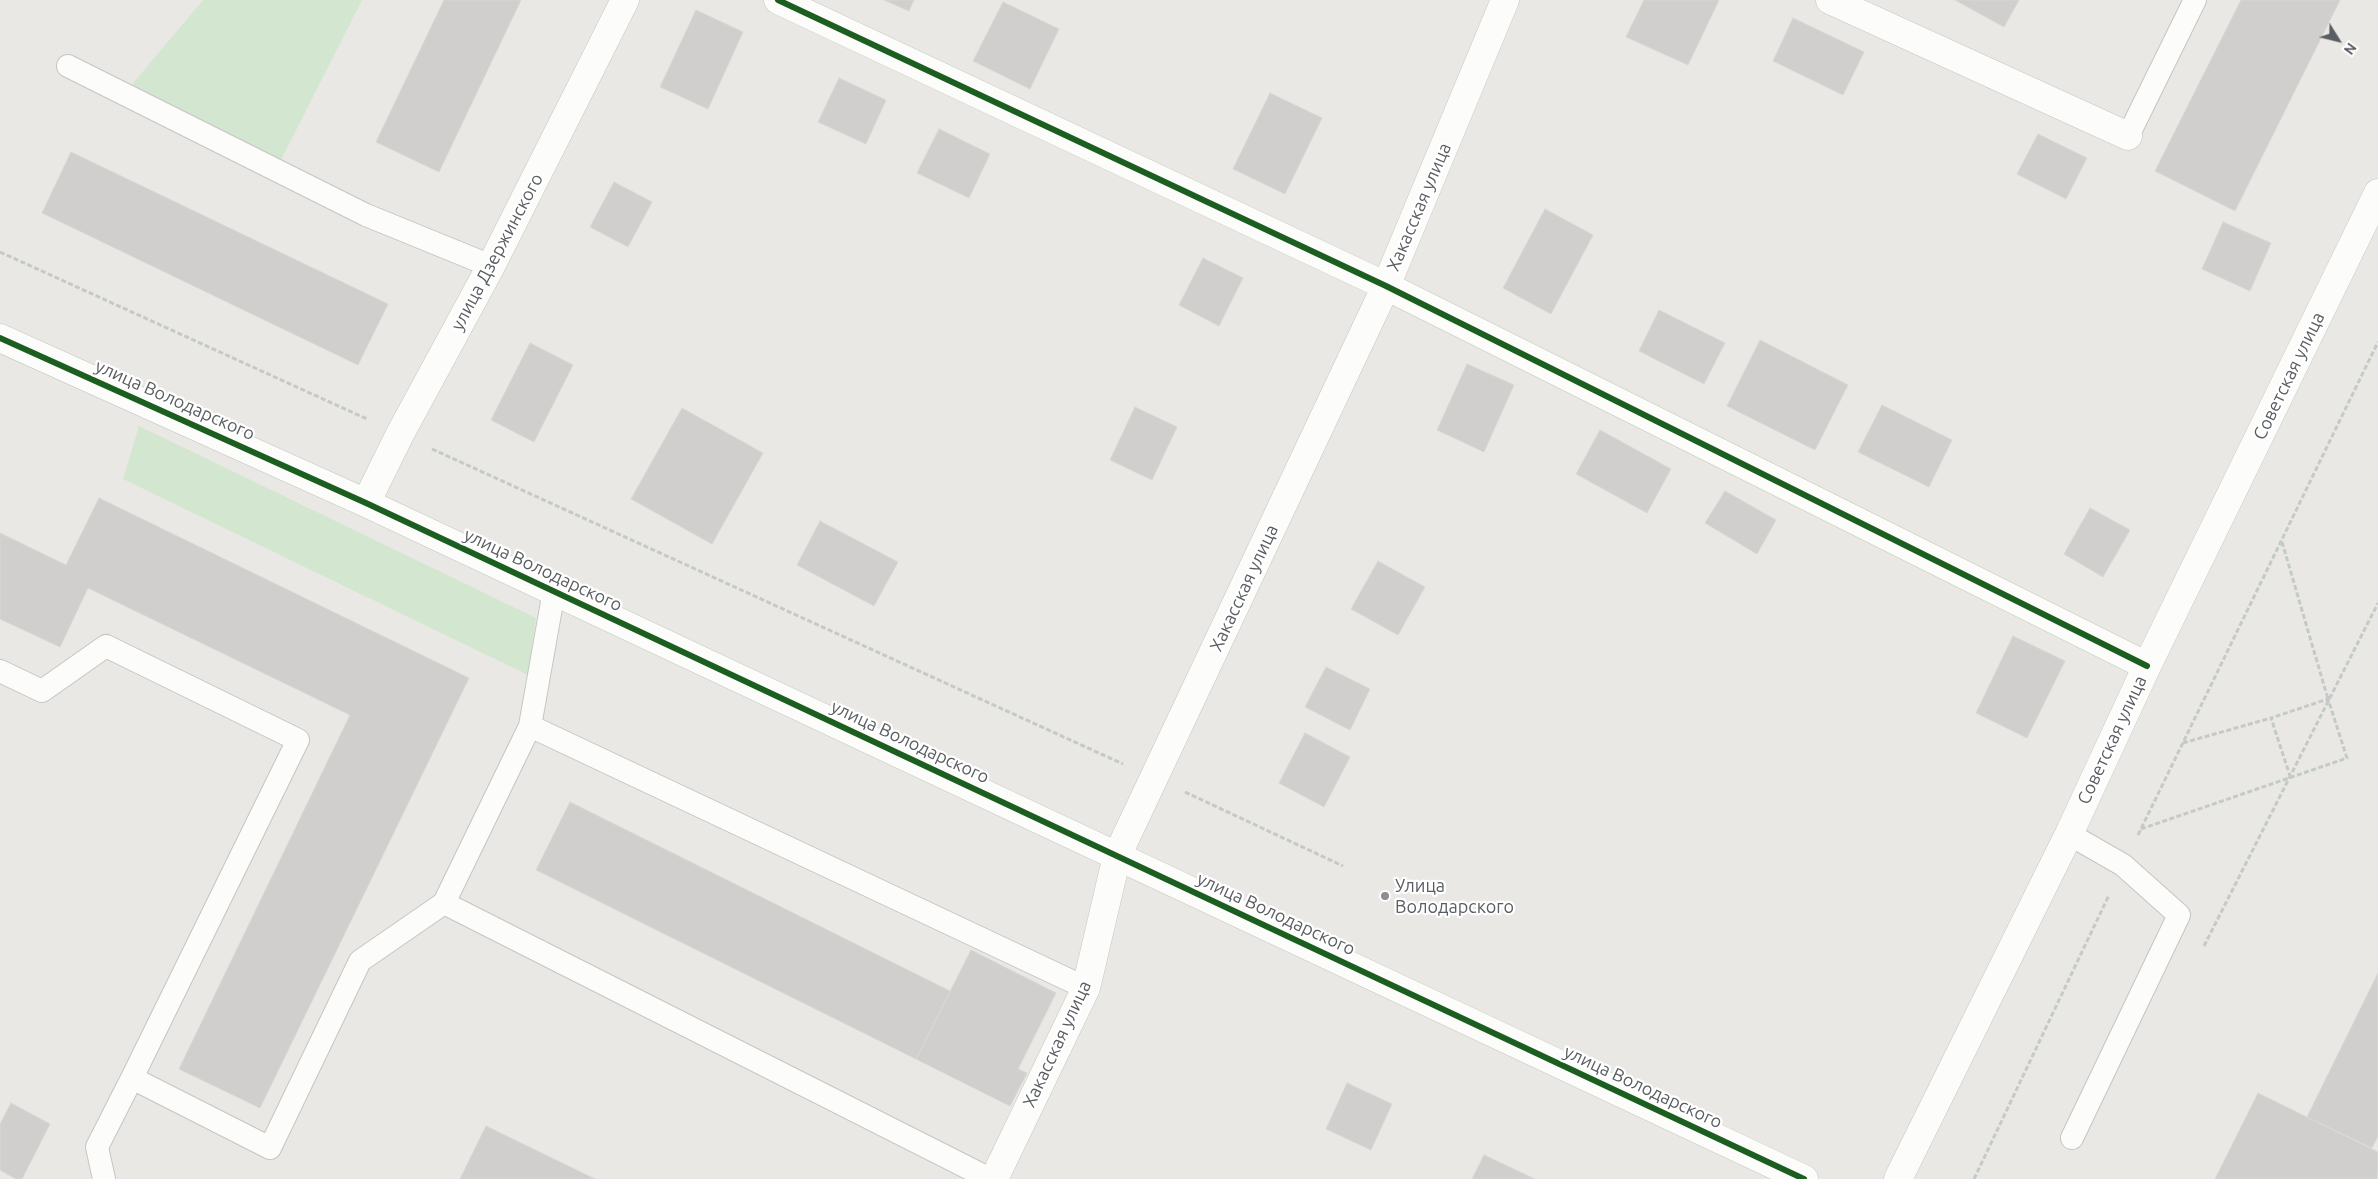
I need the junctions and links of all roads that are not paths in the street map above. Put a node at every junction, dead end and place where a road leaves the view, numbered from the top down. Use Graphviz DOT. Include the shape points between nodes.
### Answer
graph roads {
  1 [pos="625,0"];
  2 [pos="778,0"];
  3 [pos="1505,0"];
  4 [pos="1830,0"];
  5 [pos="2195,0"];
  6 [pos="68,66"];
  7 [pos="2128,136"];
  8 [pos="2378,193"];
  9 [pos="491,266"];
  10 [pos="1386,286"];
  11 [pos="0,338"];
  12 [pos="366,503"];
  13 [pos="554,591"];
  14 [pos="2147,666"];
  15 [pos="0,671"];
  16 [pos="530,726"];
  17 [pos="2069,834"];
  18 [pos="1117,856"];
  19 [pos="444,903"];
  20 [pos="1086,988"];
  21 [pos="132,1078"];
  22 [pos="2072,1138"];
  23 [pos="104,1179"];
  24 [pos="992,1179"];
  25 [pos="1804,1179"];
  26 [pos="1898,1179"];
  1 -- 9 [label="street, улица Дзержинского"];
  2 -- 10 [label="street"];
  3 -- 10 [label="street, Хакасская улица"];
  4 -- 7 [label="street"];
  5 -- 7 [label="lane"];
  6 -- 9 [label="lane" via="366,214"];
  8 -- 14 [label="street, Советская улица"];
  9 -- 12 [label="street, улица Дзержинского"];
  10 -- 14 [label="street"];
  10 -- 18 [label="street, Хакасская улица"];
  11 -- 12 [label="street, улица Володарского"];
  12 -- 13 [label="street, улица Володарского"];
  13 -- 16 [label="lane"];
  13 -- 18 [label="street, улица Володарского"];
  14 -- 17 [label="street, Советская улица"];
  15 -- 21 [label="lane" via="42,691 106,646 298,740"];
  16 -- 19 [label="lane"];
  16 -- 20 [label="lane"];
  17 -- 22 [label="lane" via="2123,865 2179,915"];
  17 -- 26 [label="street, Советская улица"];
  18 -- 20 [label="street, Хакасская улица"];
  18 -- 25 [label="street, улица Володарского"];
  19 -- 21 [label="lane" via="360,961 270,1148"];
  19 -- 24 [label="lane"];
  20 -- 24 [label="street, Хакасская улица"];
  21 -- 23 [label="lane" via="98,1147"];
}
